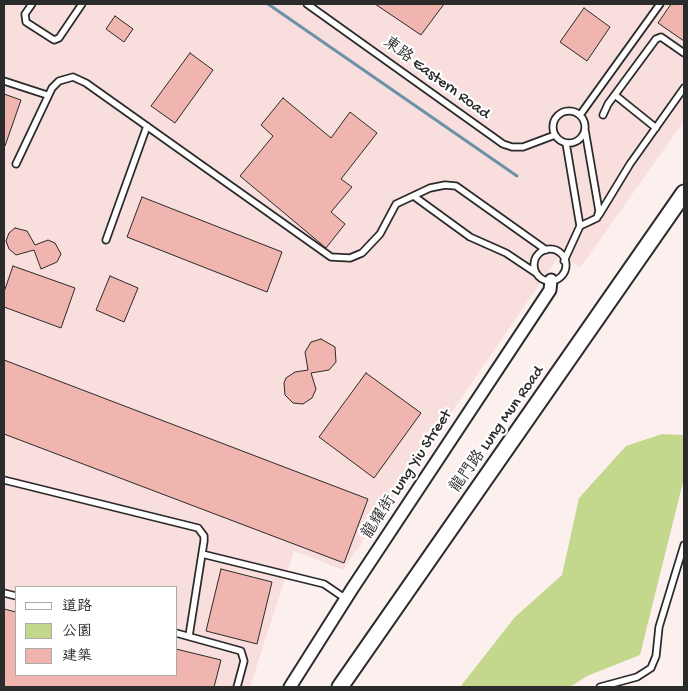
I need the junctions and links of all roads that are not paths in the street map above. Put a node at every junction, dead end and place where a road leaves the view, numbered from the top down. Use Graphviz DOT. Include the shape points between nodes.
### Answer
graph roads {
  1 [pos="32,4"];
  2 [pos="82,4"];
  3 [pos="308,4"];
  4 [pos="320,4"];
  5 [pos="660,4"];
  6 [pos="316,10"];
  7 [pos="684,53"];
  8 [pos="4,81"];
  9 [pos="684,88"];
  10 [pos="47,95"];
  11 [pos="615,95"];
  12 [pos="580,115"];
  13 [pos="603,115"];
  14 [pos="147,126"];
  15 [pos="656,128"];
  16 [pos="585,130"];
  17 [pos="555,135"];
  18 [pos="566,143"];
  19 [pos="16,164"];
  20 [pos="684,193"];
  21 [pos="415,196"];
  22 [pos="599,214"];
  23 [pos="580,226"];
  24 [pos="106,240"];
  25 [pos="546,250"];
  26 [pos="564,261"];
  27 [pos="536,273"];
  28 [pos="551,280"];
  29 [pos="4,480"];
  30 [pos="684,545"];
  31 [pos="202,554"];
  32 [pos="346,600"];
  33 [pos="178,633"];
  34 [pos="189,636"];
  35 [pos="237,687"];
  36 [pos="290,687"];
  37 [pos="340,687"];
  38 [pos="600,687"];
  1 -- 2 [label="lane" via="25,14 26,22 54,40 59,38"];
  3 -- 6 [label="lane, 東路 Eastern Road"];
  4 -- 6 [label="lane"];
  5 -- 12 [label="lane"];
  6 -- 17 [label="lane, 東路 Eastern Road" via="503,144 512,148 523,147"];
  7 -- 11 [label="lane" via="661,37 656,39"];
  8 -- 10 [label="lane"];
  9 -- 15 [label="lane"];
  10 -- 14 [label="lane" via="59,81 67,77 79,79"];
  10 -- 19 [label="lane"];
  11 -- 13 [label="lane"];
  11 -- 15 [label="lane"];
  12 -- 16 [label="lane"];
  12 -- 17 [label="lane" via="570,111 561,113 554,121"];
  14 -- 21 [label="lane" via="331,257 350,258 362,253 380,234 396,204"];
  14 -- 24 [label="lane"];
  15 -- 22 [label="lane"];
  16 -- 18 [label="lane" via="580,139"];
  16 -- 22 [label="lane"];
  17 -- 18 [label="lane"];
  18 -- 23 [label="lane"];
  20 -- 37 [label="street, 龍門路 Lung Mun Road"];
  21 -- 25 [label="lane" via="430,188 456,186"];
  21 -- 27 [label="lane" via="470,237 506,253"];
  22 -- 23 [label="lane"];
  23 -- 26 [label="lane"];
  25 -- 26 [label="lane" via="557,251"];
  25 -- 27 [label="lane" via="536,258"];
  26 -- 28 [label="lane" via="562,274"];
  27 -- 28 [label="lane" via="544,280"];
  28 -- 32 [label="street, 龍耀街 Lung Yiu Street" via="550,290"];
  29 -- 31 [label="lane" via="198,528 204,536"];
  30 -- 38 [label="lane" via="658,627 656,656 651,668 637,676"];
  31 -- 32 [label="lane" via="324,584"];
  31 -- 34 [label="lane"];
  32 -- 36 [label="street, 龍耀街 Lung Yiu Street"];
  33 -- 34 [label="lane"];
  34 -- 35 [label="lane" via="241,651 244,661"];
}
